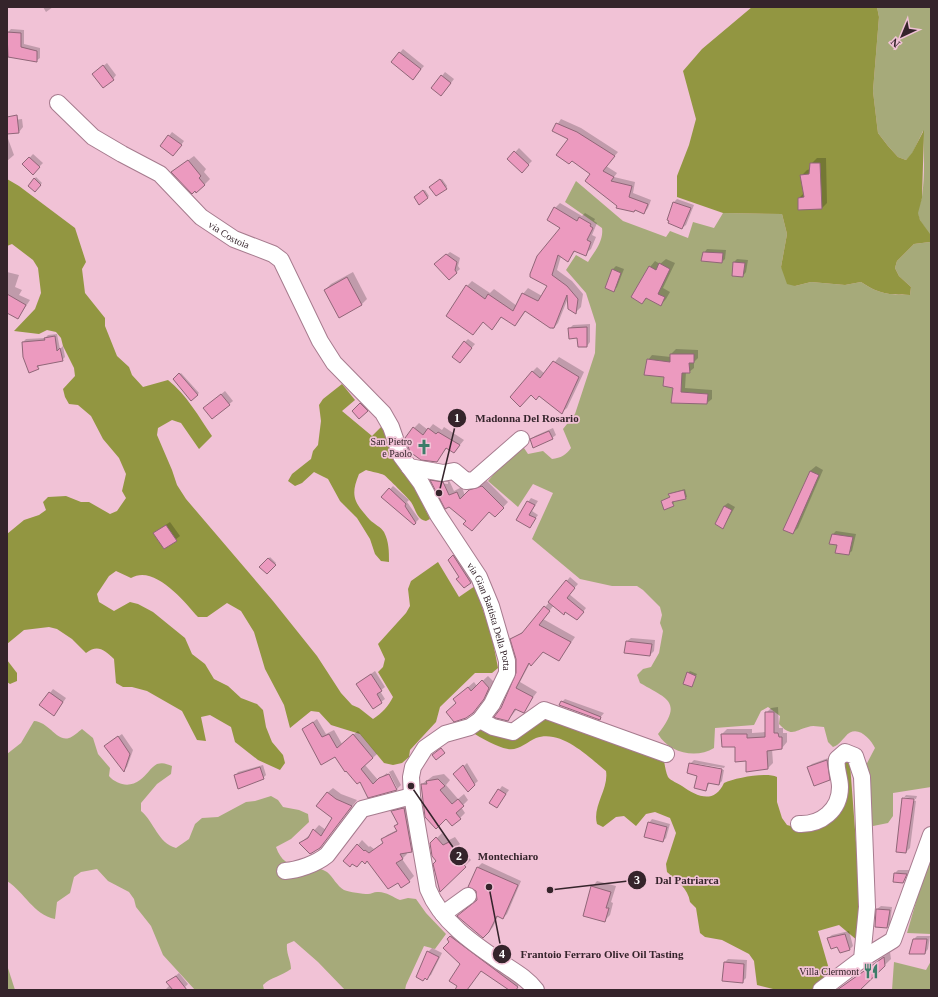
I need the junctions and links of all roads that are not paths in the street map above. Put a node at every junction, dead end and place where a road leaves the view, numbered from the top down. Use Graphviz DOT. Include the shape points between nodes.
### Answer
graph roads {
  1 [pos="58,104"];
  2 [pos="366,394"];
  3 [pos="521,439"];
  4 [pos="409,467"];
  5 [pos="480,720"];
  6 [pos="666,754"];
  7 [pos="412,796"];
  8 [pos="799,824"];
  9 [pos="931,834"];
  10 [pos="285,871"];
  11 [pos="468,896"];
  12 [pos="443,914"];
  13 [pos="862,959"];
  14 [pos="536,990"];
  15 [pos="821,990"];
  1 -- 2 [label="street, via Costoia" via="93,137 160,174 201,217 234,239 273,254 281,260 320,341 334,363"];
  2 -- 4 [label="street, via Gian Battista Della Porta" via="383,413 401,456"];
  3 -- 4 [label="street" via="474,480 466,481 454,471 442,473"];
  4 -- 5 [label="street, via Gian Battista Della Porta" via="421,482 438,516 479,577 502,641 507,673 492,704"];
  5 -- 6 [label="street" via="493,727 513,732 544,710"];
  5 -- 7 [label="street, via Gian Battista Della Porta" via="470,727 446,734 425,748 418,757 411,777"];
  7 -- 10 [label="street" via="362,809 321,860"];
  7 -- 12 [label="street, via Gian Battista Della Porta" via="428,889"];
  8 -- 13 [label="street" via="811,825 833,810 840,787 837,758 845,752 852,753 860,770 864,814 867,907"];
  9 -- 13 [label="street" via="893,940"];
  11 -- 12 [label="street"];
  12 -- 14 [label="street, via Gian Battista Della Porta" via="478,947 530,982"];
  13 -- 15 [label="street"];
}
